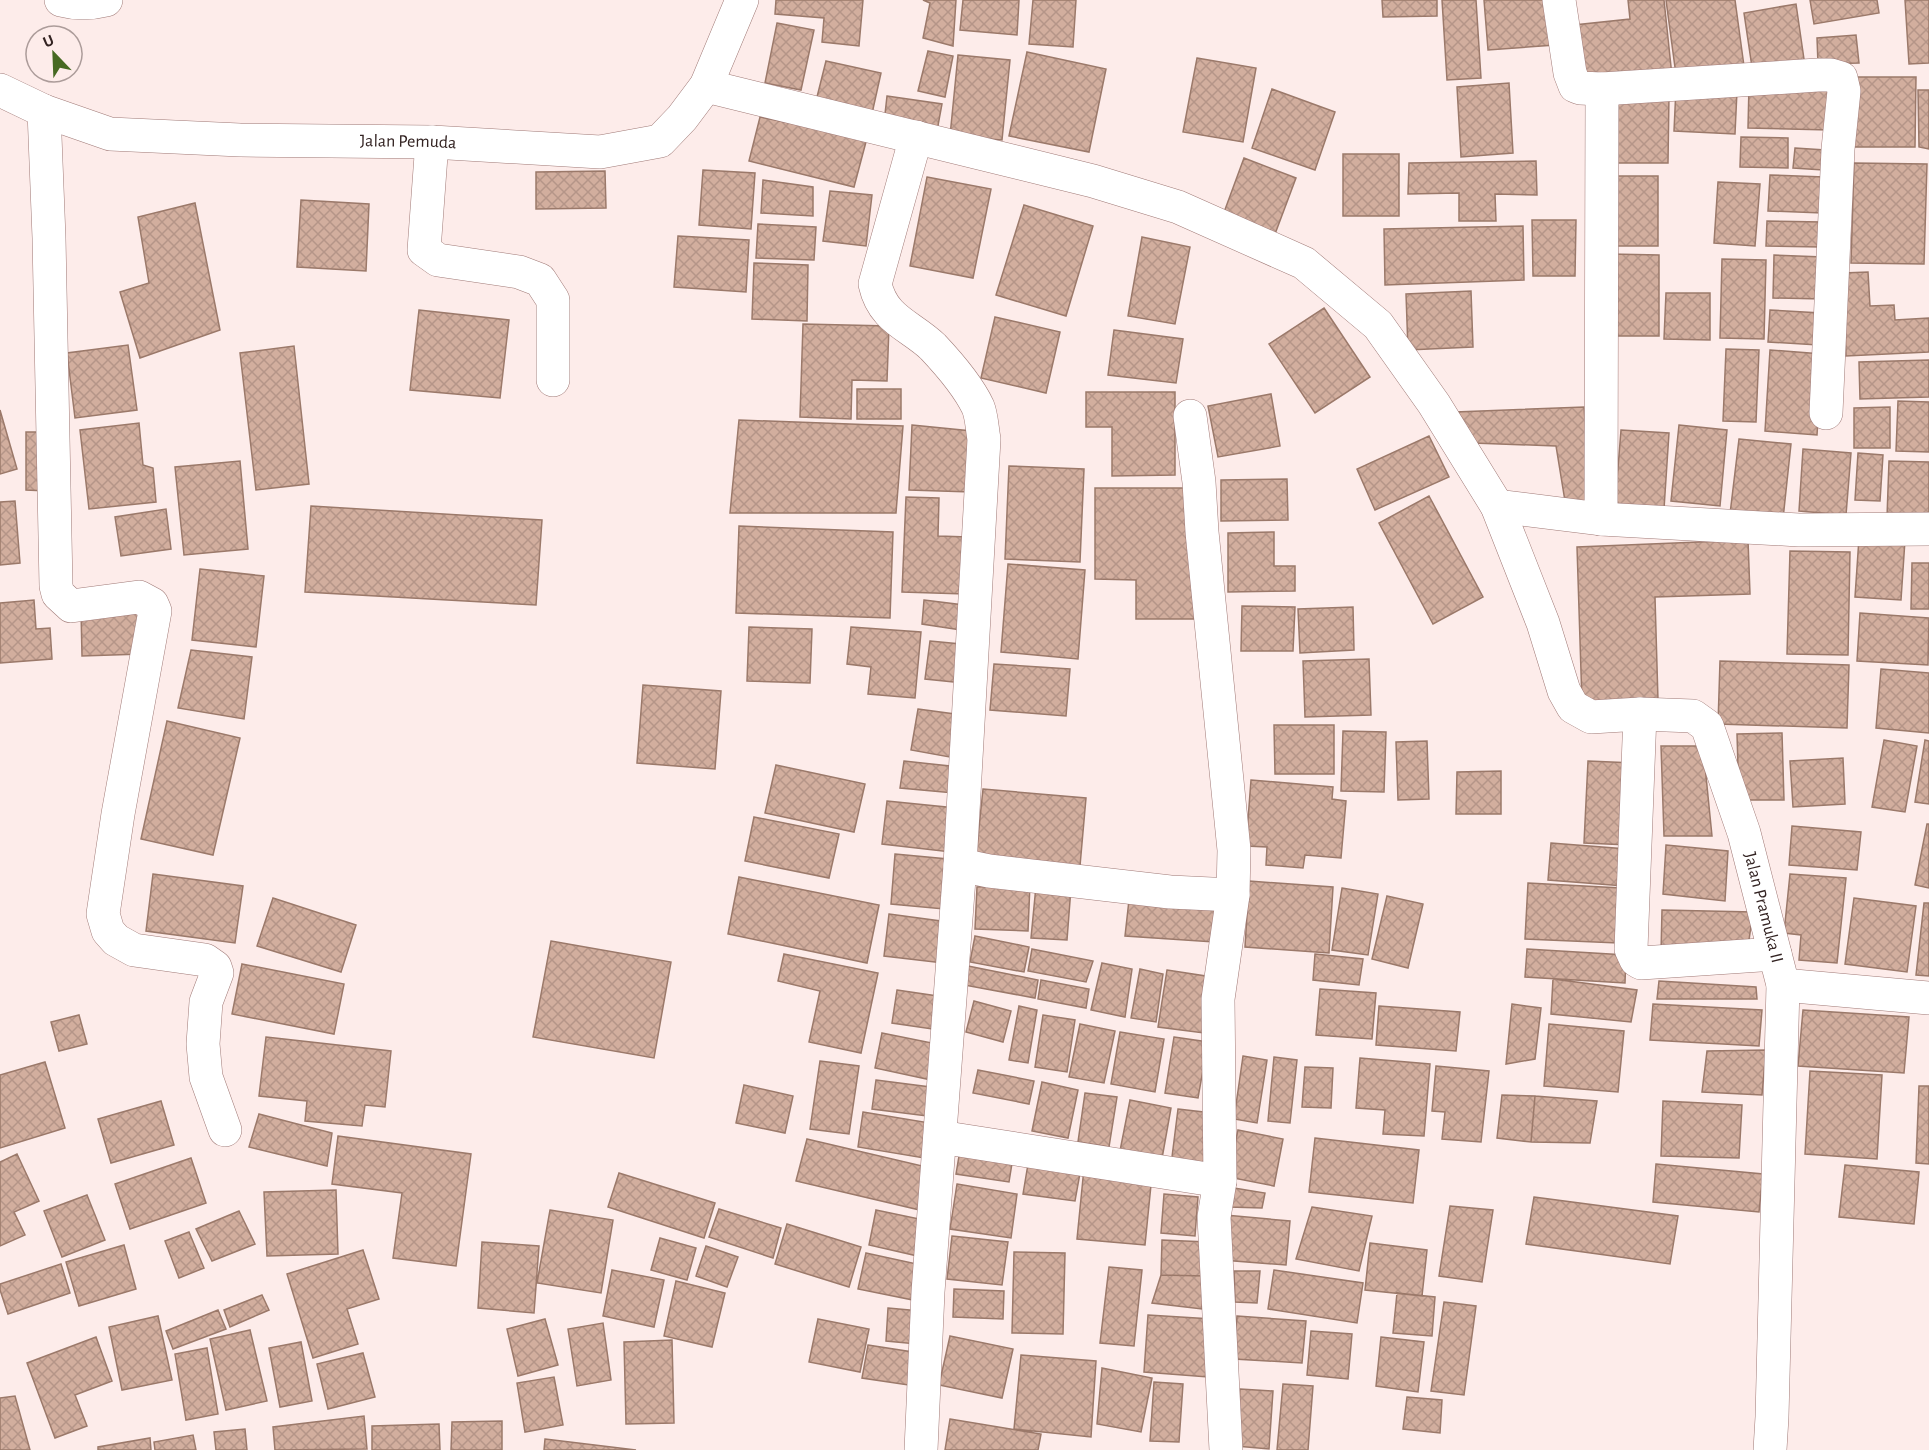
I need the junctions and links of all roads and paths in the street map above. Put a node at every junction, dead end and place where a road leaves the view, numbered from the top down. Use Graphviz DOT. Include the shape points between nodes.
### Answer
graph roads {
  1 [pos="61,0"];
  2 [pos="106,0"];
  3 [pos="741,0"];
  4 [pos="1559,0"];
  5 [pos="706,86"];
  6 [pos="1602,89"];
  7 [pos="0,90"];
  8 [pos="44,111"];
  9 [pos="916,137"];
  10 [pos="432,142"];
  11 [pos="553,380"];
  12 [pos="1826,413"];
  13 [pos="1190,416"];
  14 [pos="1497,506"];
  15 [pos="1601,519"];
  16 [pos="1929,529"];
  17 [pos="1640,714"];
  18 [pos="960,865"];
  19 [pos="1233,895"];
  20 [pos="1779,970"];
  21 [pos="1929,998"];
  22 [pos="225,1130"];
  23 [pos="940,1137"];
  24 [pos="1220,1181"];
  25 [pos="921,1450"];
  26 [pos="1226,1450"];
  27 [pos="1770,1450"];
  1 -- 2 [label="street"];
  3 -- 5 [label="street, Jalan Pemuda"];
  4 -- 6 [label="street" via="1575,86"];
  5 -- 9 [label="street, Jalan Pramuka II"];
  5 -- 10 [label="street, Jalan Pemuda" via="660,141 642,146 600,152"];
  6 -- 12 [label="street" via="1818,75 1841,78 1844,91"];
  6 -- 15 [label="street"];
  7 -- 8 [label="street, Jalan Pemuda"];
  8 -- 10 [label="street, Jalan Pemuda" via="110,134"];
  8 -- 22 [label="street" via="56,586 58,594 71,606 139,597 152,604 155,611 103,914 108,931 134,950 205,960 218,973 206,1002 203,1044 206,1077"];
  9 -- 14 [label="street, Jalan Pramuka II" via="1178,207 1304,263 1378,325 1434,404"];
  9 -- 18 [label="street" via="875,284 879,299 902,325 932,346 958,377 978,408 984,439"];
  10 -- 11 [label="street" via="424,250 438,260 519,272 540,280 553,300"];
  13 -- 19 [label="street" via="1234,850"];
  14 -- 15 [label="street"];
  14 -- 17 [label="street, Jalan Pramuka II" via="1573,707 1592,717"];
  15 -- 16 [label="street" via="1799,530"];
  17 -- 20 [label="street, Jalan Pramuka II" via="1693,716 1707,726 1744,833"];
  17 -- 20 [label="street" via="1631,949 1636,960"];
  18 -- 19 [label="street" via="1170,892"];
  18 -- 23 [label="street"];
  19 -- 24 [label="street" via="1218,999"];
  20 -- 21 [label="street"];
  20 -- 27 [label="street, Jalan Pramuka II"];
  23 -- 24 [label="street"];
  23 -- 25 [label="street"];
  24 -- 26 [label="street" via="1214,1217"];
}
